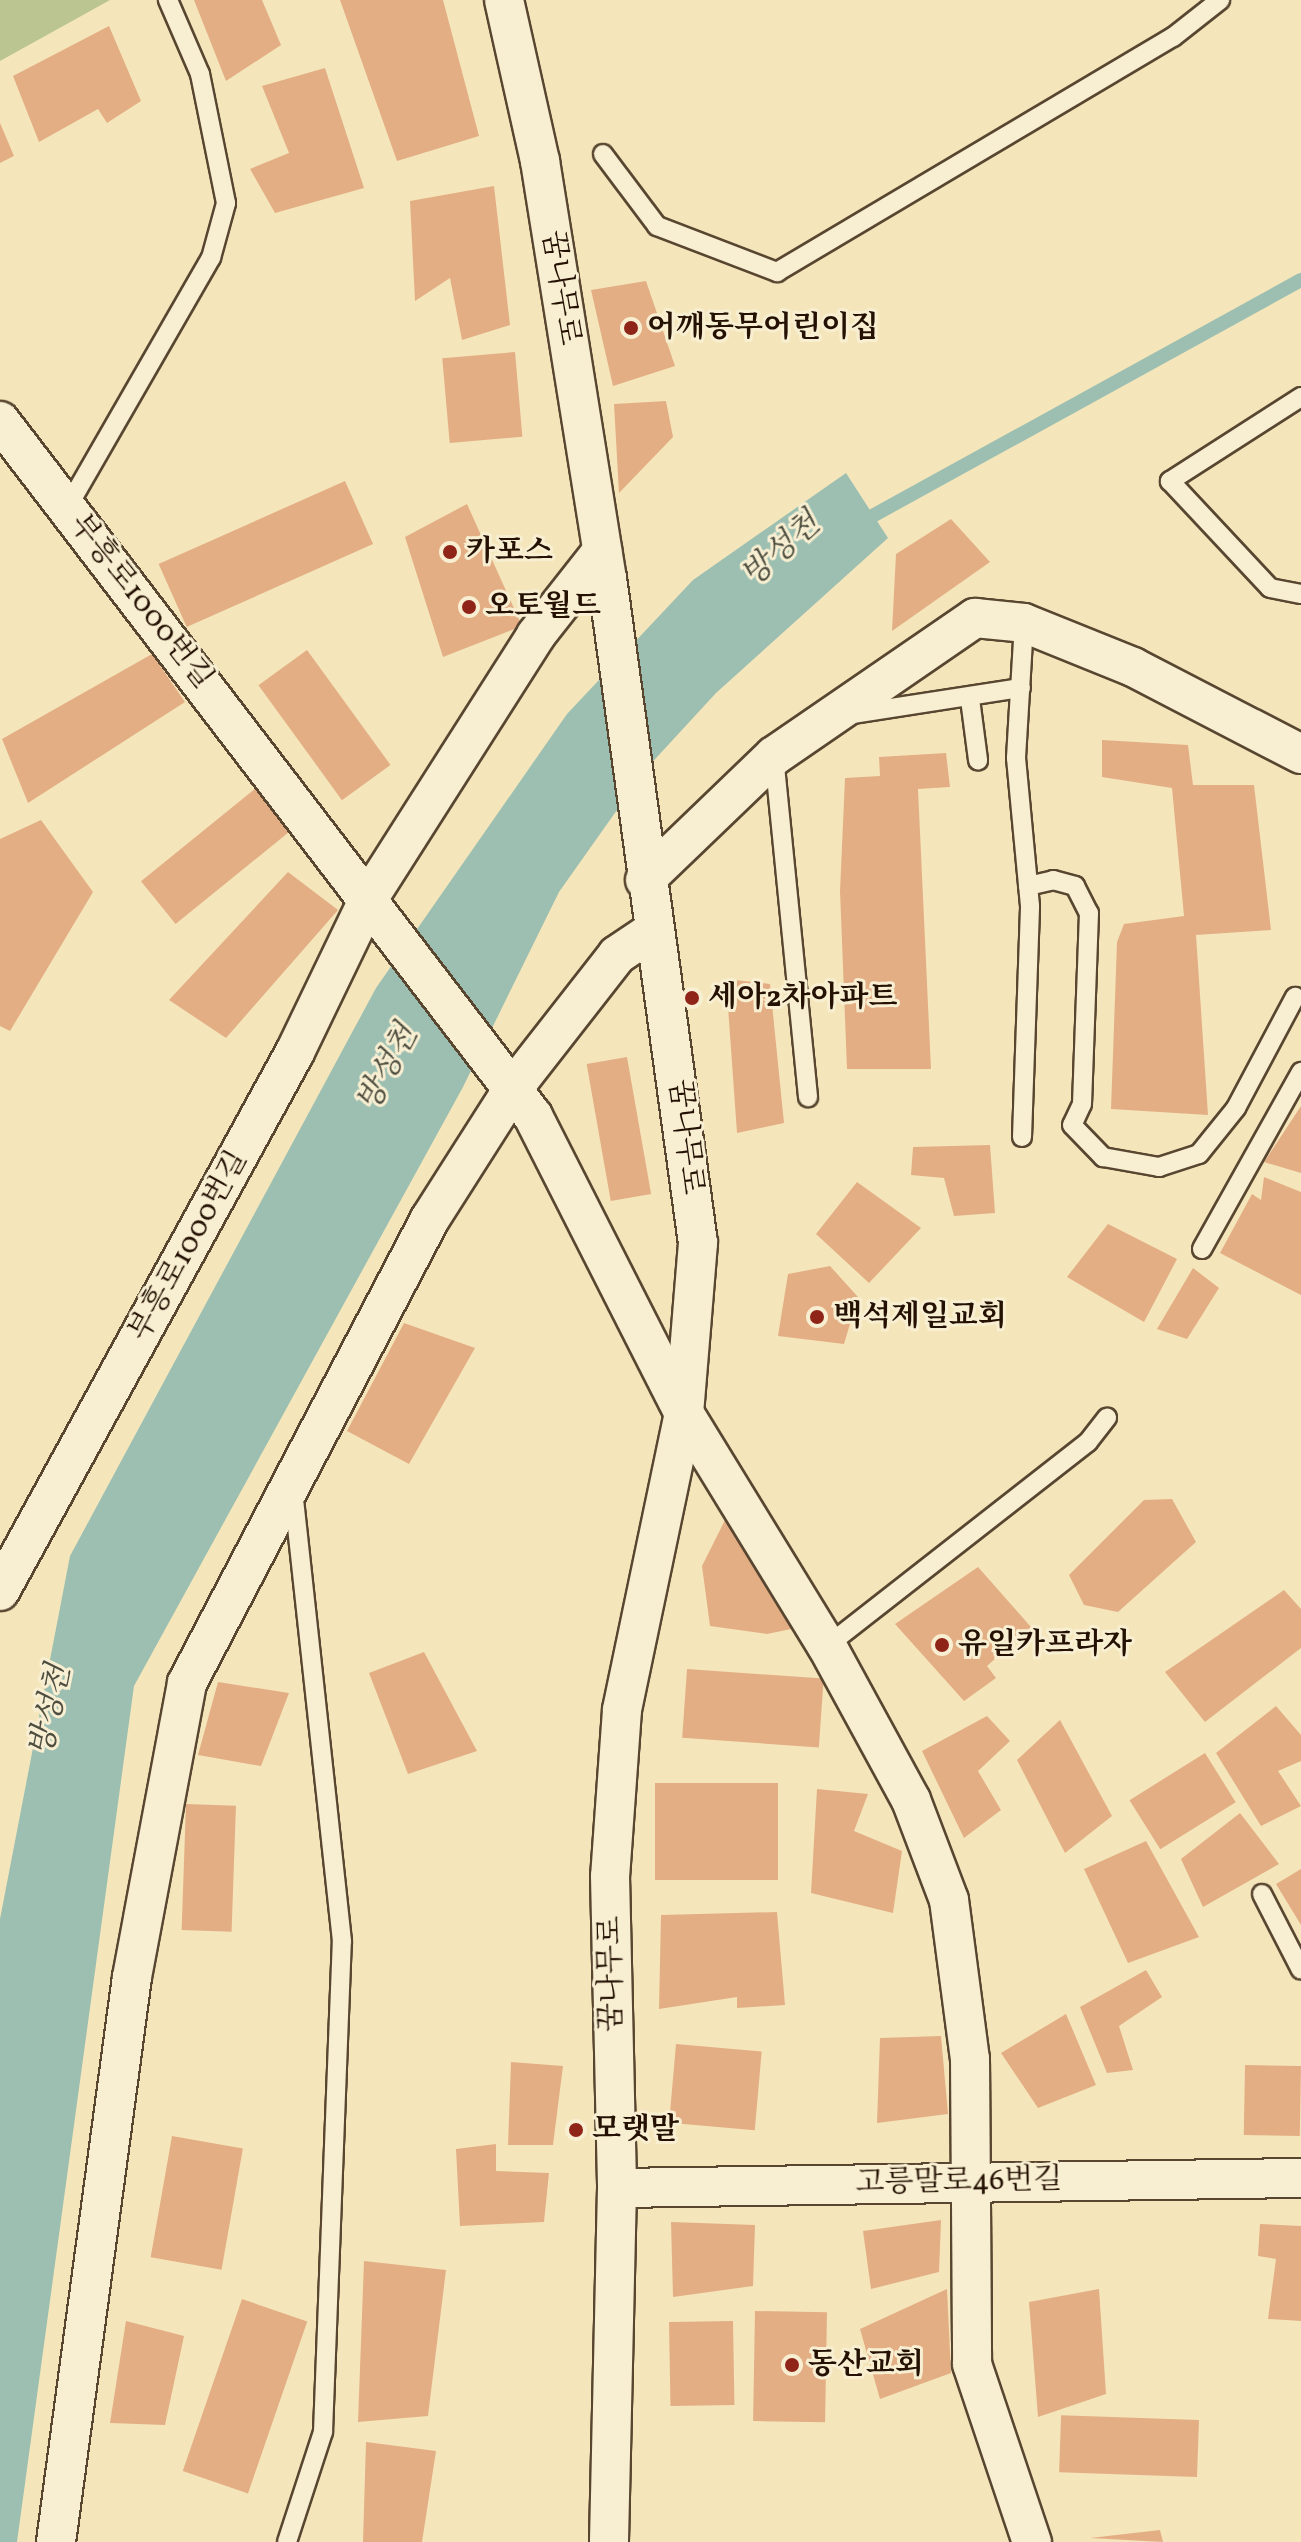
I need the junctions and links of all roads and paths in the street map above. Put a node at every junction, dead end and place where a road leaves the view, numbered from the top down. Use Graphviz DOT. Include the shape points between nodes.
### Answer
graph roads {
  1 [pos="168,0"];
  2 [pos="504,0"];
  3 [pos="1220,0"];
  4 [pos="603,154"];
  5 [pos="1301,397"];
  6 [pos="0,421"];
  7 [pos="67,508"];
  8 [pos="604,565"];
  9 [pos="1301,594"];
  10 [pos="1024,623"];
  11 [pos="1021,688"];
  12 [pos="970,699"];
  13 [pos="826,717"];
  14 [pos="1301,754"];
  15 [pos="774,756"];
  16 [pos="978,760"];
  17 [pos="644,871"];
  18 [pos="1028,886"];
  19 [pos="370,896"];
  20 [pos="650,933"];
  21 [pos="1295,997"];
  22 [pos="1301,1072"];
  23 [pos="514,1087"];
  24 [pos="808,1097"];
  25 [pos="1022,1137"];
  26 [pos="1202,1249"];
  27 [pos="684,1413"];
  28 [pos="1107,1418"];
  29 [pos="292,1485"];
  30 [pos="0,1591"];
  31 [pos="827,1646"];
  32 [pos="1262,1894"];
  33 [pos="1301,1970"];
  34 [pos="1301,2178"];
  35 [pos="975,2182"];
  36 [pos="617,2188"];
  37 [pos="56,2542"];
  38 [pos="287,2542"];
  39 [pos="609,2542"];
  40 [pos="1032,2542"];
  1 -- 7 [label="lane" via="200,74 226,203 211,258"];
  2 -- 8 [label="street, 꿈나무로" via="540,161"];
  3 -- 4 [label="lane" via="1173,37 777,272 657,226"];
  5 -- 9 [label="lane" via="1170,481 1270,588"];
  6 -- 7 [label="street, 부흥로1000번길"];
  7 -- 19 [label="street, 부흥로1000번길"];
  8 -- 17 [label="street, 꿈나무로"];
  8 -- 19 [label="street" via="536,635"];
  10 -- 11 [label="lane"];
  10 -- 13 [label="street" via="975,618"];
  10 -- 14 [label="street" via="1133,667"];
  11 -- 12 [label="lane"];
  11 -- 18 [label="lane" via="1016,758"];
  12 -- 13 [label="lane"];
  12 -- 16 [label="lane"];
  13 -- 15 [label="street"];
  15 -- 17 [label="street"];
  15 -- 24 [label="lane"];
  17 -- 20 [label="street, 꿈나무로"];
  18 -- 21 [label="lane" via="1053,880 1075,886 1089,913 1082,1104 1072,1125 1103,1157 1159,1167 1199,1154 1236,1108"];
  18 -- 25 [label="lane"];
  19 -- 23 [label="street, 부흥로1000번길"];
  19 -- 30 [label="street, 부흥로1000번길" via="295,1052"];
  20 -- 23 [label="street" via="617,955"];
  20 -- 27 [label="street, 꿈나무로" via="698,1243"];
  22 -- 26 [label="lane"];
  23 -- 27 [label="street"];
  23 -- 29 [label="street" via="430,1219"];
  27 -- 31 [label="street"];
  27 -- 36 [label="street, 꿈나무로" via="622,1710 610,1876"];
  28 -- 31 [label="lane" via="1088,1442"];
  29 -- 37 [label="street" via="187,1683 132,1977"];
  29 -- 38 [label="lane" via="342,1941 323,2432"];
  31 -- 35 [label="street" via="911,1800 949,1900 970,2059"];
  32 -- 33 [label="lane"];
  34 -- 35 [label="street, 고릉말로46번길"];
  35 -- 36 [label="street, 고릉말로46번길"];
  35 -- 40 [label="street" via="972,2364"];
  36 -- 39 [label="street, 꿈나무로"];
}
